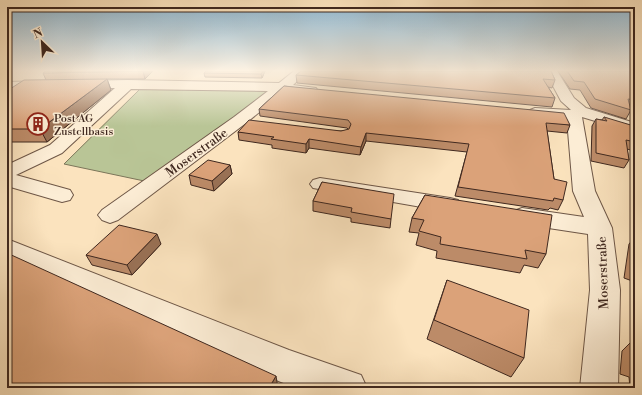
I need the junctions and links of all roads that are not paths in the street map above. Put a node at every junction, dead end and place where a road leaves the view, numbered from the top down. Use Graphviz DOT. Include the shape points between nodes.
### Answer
graph roads {
  1 [pos="122,89"];
  2 [pos="278,89"];
  3 [pos="300,89"];
  4 [pos="561,89"];
  5 [pos="322,92"];
  6 [pos="523,112"];
  7 [pos="577,113"];
  8 [pos="240,120"];
  9 [pos="263,123"];
  10 [pos="635,128"];
  11 [pos="7,172"];
  12 [pos="7,179"];
  13 [pos="320,184"];
  14 [pos="62,195"];
  15 [pos="474,209"];
  16 [pos="505,214"];
  17 [pos="110,215"];
  18 [pos="600,228"];
  19 [pos="7,248"];
  20 [pos="348,388"];
  21 [pos="599,388"];
  1 -- 11 [label="street" via="56,149"];
  2 -- 8 [label="street, Moserstraße"];
  3 -- 5 [label="street"];
  4 -- 7 [label="street"];
  6 -- 7 [label="street"];
  7 -- 10 [label="street"];
  7 -- 18 [label="street, Moserstraße" via="584,191"];
  8 -- 9 [label="street"];
  8 -- 17 [label="street, Moserstraße"];
  12 -- 14 [label="street"];
  13 -- 15 [label="street"];
  16 -- 18 [label="street"];
  18 -- 21 [label="street, Moserstraße" via="605,290"];
  19 -- 20 [label="street" via="288,368"];
}
